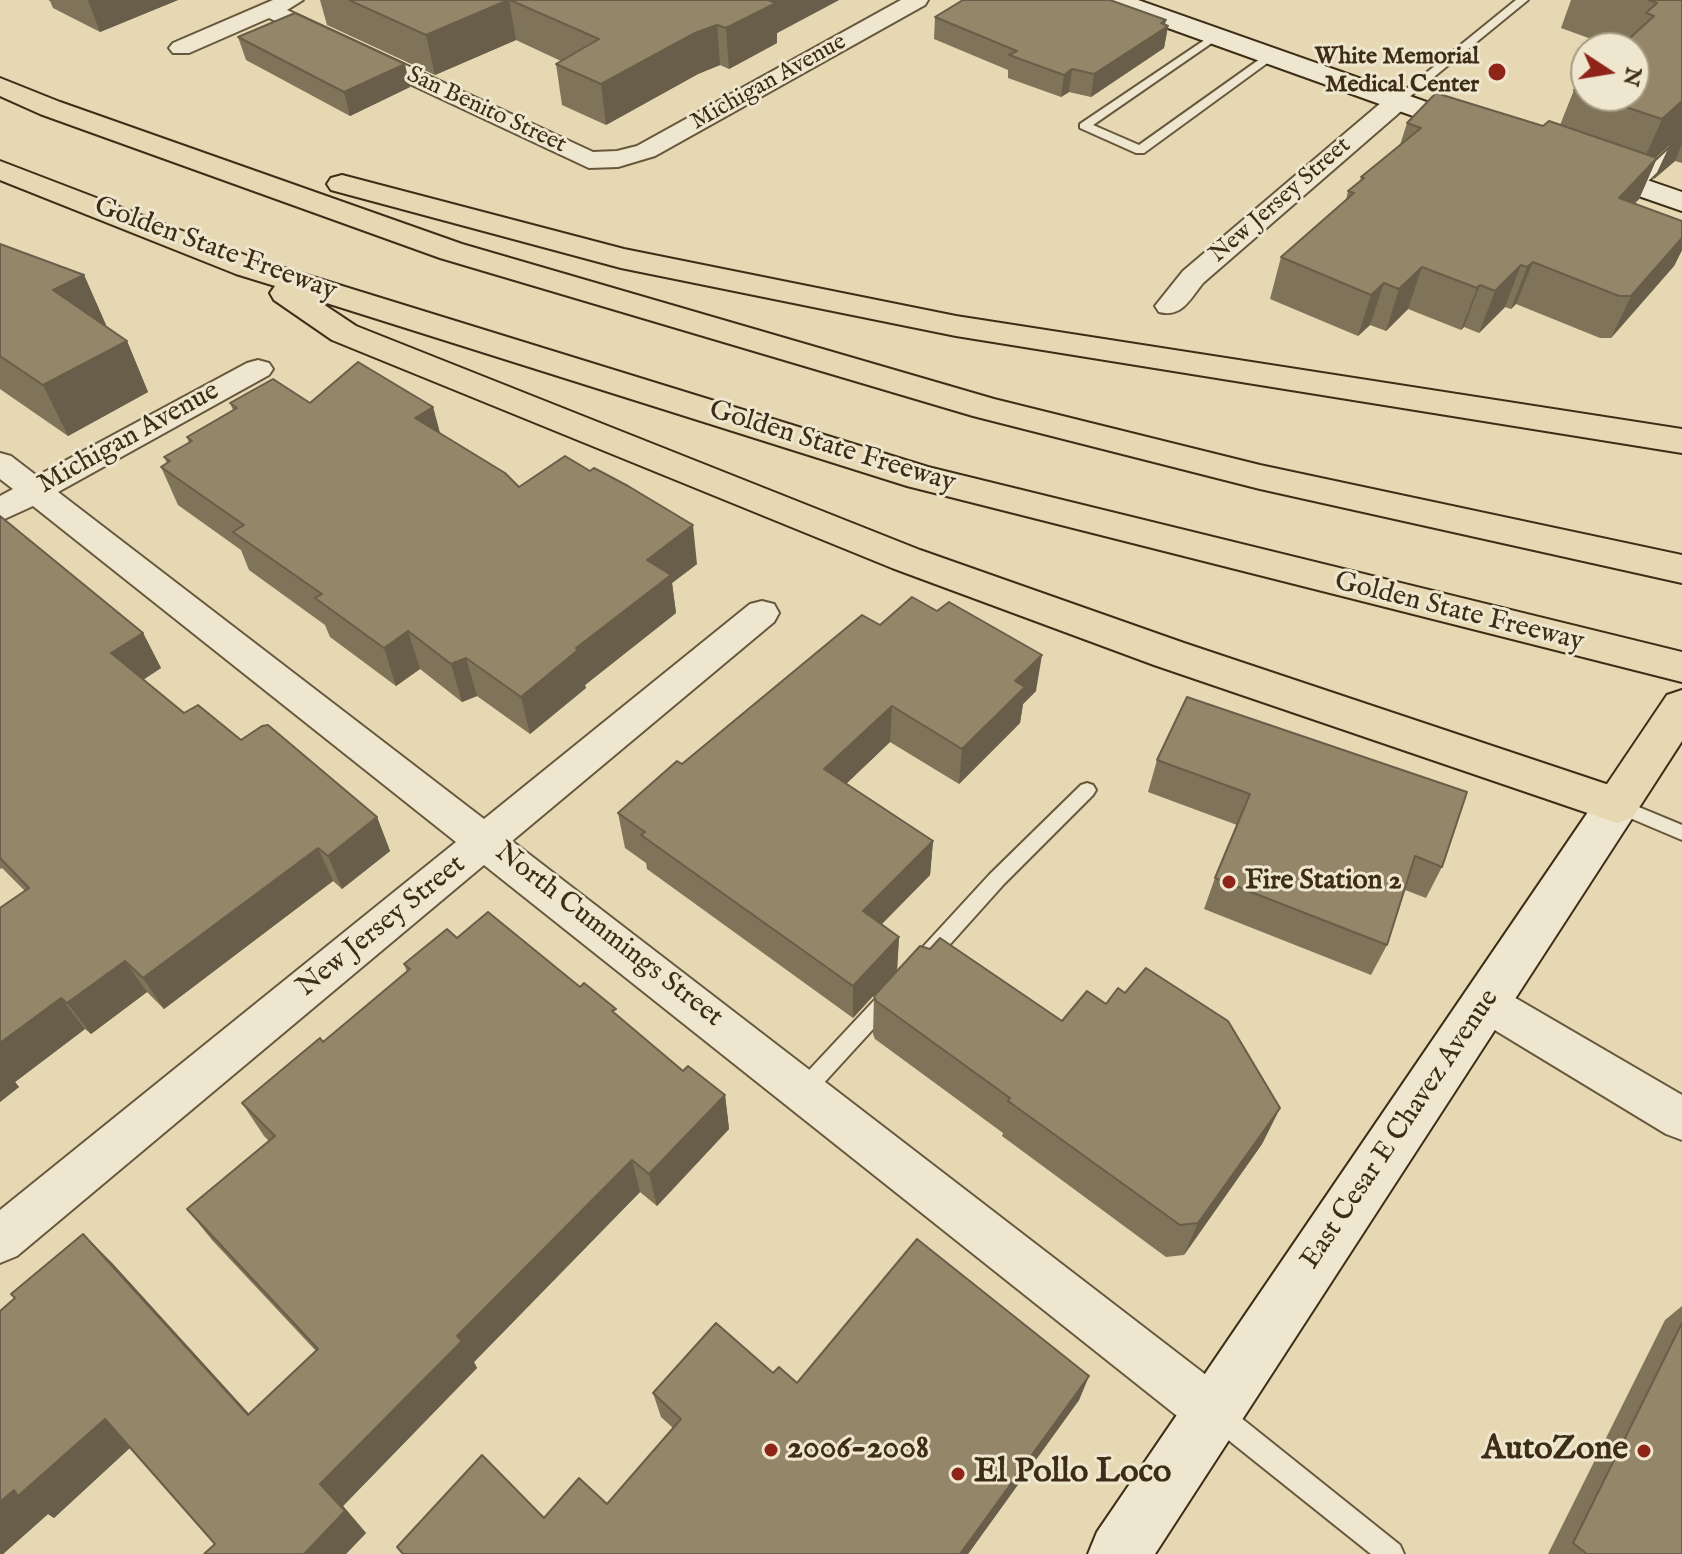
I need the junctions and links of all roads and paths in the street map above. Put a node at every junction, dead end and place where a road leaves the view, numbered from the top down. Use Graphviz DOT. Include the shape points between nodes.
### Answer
graph roads {
  1 [pos="292,0"];
  2 [pos="917,0"];
  3 [pos="1113,0"];
  4 [pos="1523,0"];
  5 [pos="269,10"];
  6 [pos="1206,43"];
  7 [pos="181,48"];
  8 [pos="1262,62"];
  9 [pos="0,86"];
  10 [pos="1398,101"];
  11 [pos="50,108"];
  12 [pos="1498,137"];
  13 [pos="1682,141"];
  14 [pos="1553,156"];
  15 [pos="618,159"];
  16 [pos="0,170"];
  17 [pos="1636,186"];
  18 [pos="1678,196"];
  19 [pos="247,267"];
  20 [pos="1169,306"];
  21 [pos="258,369"];
  22 [pos="1682,441"];
  23 [pos="0,463"];
  24 [pos="36,490"];
  25 [pos="0,510"];
  26 [pos="1682,569"];
  27 [pos="762,613"];
  28 [pos="1682,667"];
  29 [pos="1680,710"];
  30 [pos="1087,790"];
  31 [pos="1617,805"];
  32 [pos="1682,833"];
  33 [pos="487,841"];
  34 [pos="1485,1002"];
  35 [pos="804,1090"];
  36 [pos="1682,1119"];
  37 [pos="0,1240"];
  38 [pos="1214,1413"];
  39 [pos="1119,1554"];
  40 [pos="1391,1554"];
  1 -- 5 [label="street"];
  2 -- 15 [label="street, Michigan Avenue" via="646,151"];
  3 -- 6 [label="street"];
  4 -- 10 [label="lane"];
  5 -- 7 [label="street"];
  5 -- 15 [label="street, San Benito Street" via="589,160"];
  6 -- 8 [label="street"];
  6 -- 8 [label="lane" via="1084,126 1140,150"];
  8 -- 10 [label="street"];
  9 -- 11 [label="main road"];
  10 -- 12 [label="street"];
  10 -- 20 [label="street, New Jersey Street" via="1193,277"];
  11 -- 22 [label="main road" via="621,258 972,328"];
  11 -- 26 [label="main road" via="451,251 985,408 1260,477"];
  13 -- 17 [label="lane"];
  14 -- 17 [label="street"];
  16 -- 19 [label="main road, Golden State Freeway"];
  17 -- 18 [label="street"];
  19 -- 28 [label="main road, Golden State Freeway" via="920,477"];
  19 -- 31 [label="main road" via="344,333 749,498 1169,654"];
  21 -- 24 [label="street, Michigan Avenue"];
  23 -- 24 [label="street, North Cummings Street"];
  24 -- 25 [label="street, Michigan Avenue"];
  24 -- 33 [label="street, North Cummings Street"];
  27 -- 33 [label="street, New Jersey Street"];
  29 -- 31 [label="main road, East Cesar E Chavez Avenue"];
  30 -- 35 [label="lane" via="997,879"];
  31 -- 32 [label="lane"];
  31 -- 34 [label="street, East Cesar E Chavez Avenue"];
  33 -- 35 [label="street, North Cummings Street"];
  33 -- 37 [label="street, New Jersey Street"];
  34 -- 36 [label="street"];
  34 -- 38 [label="street, East Cesar E Chavez Avenue"];
  35 -- 38 [label="street, North Cummings Street"];
  38 -- 39 [label="street, East Cesar E Chavez Avenue"];
  38 -- 40 [label="lane"];
}
